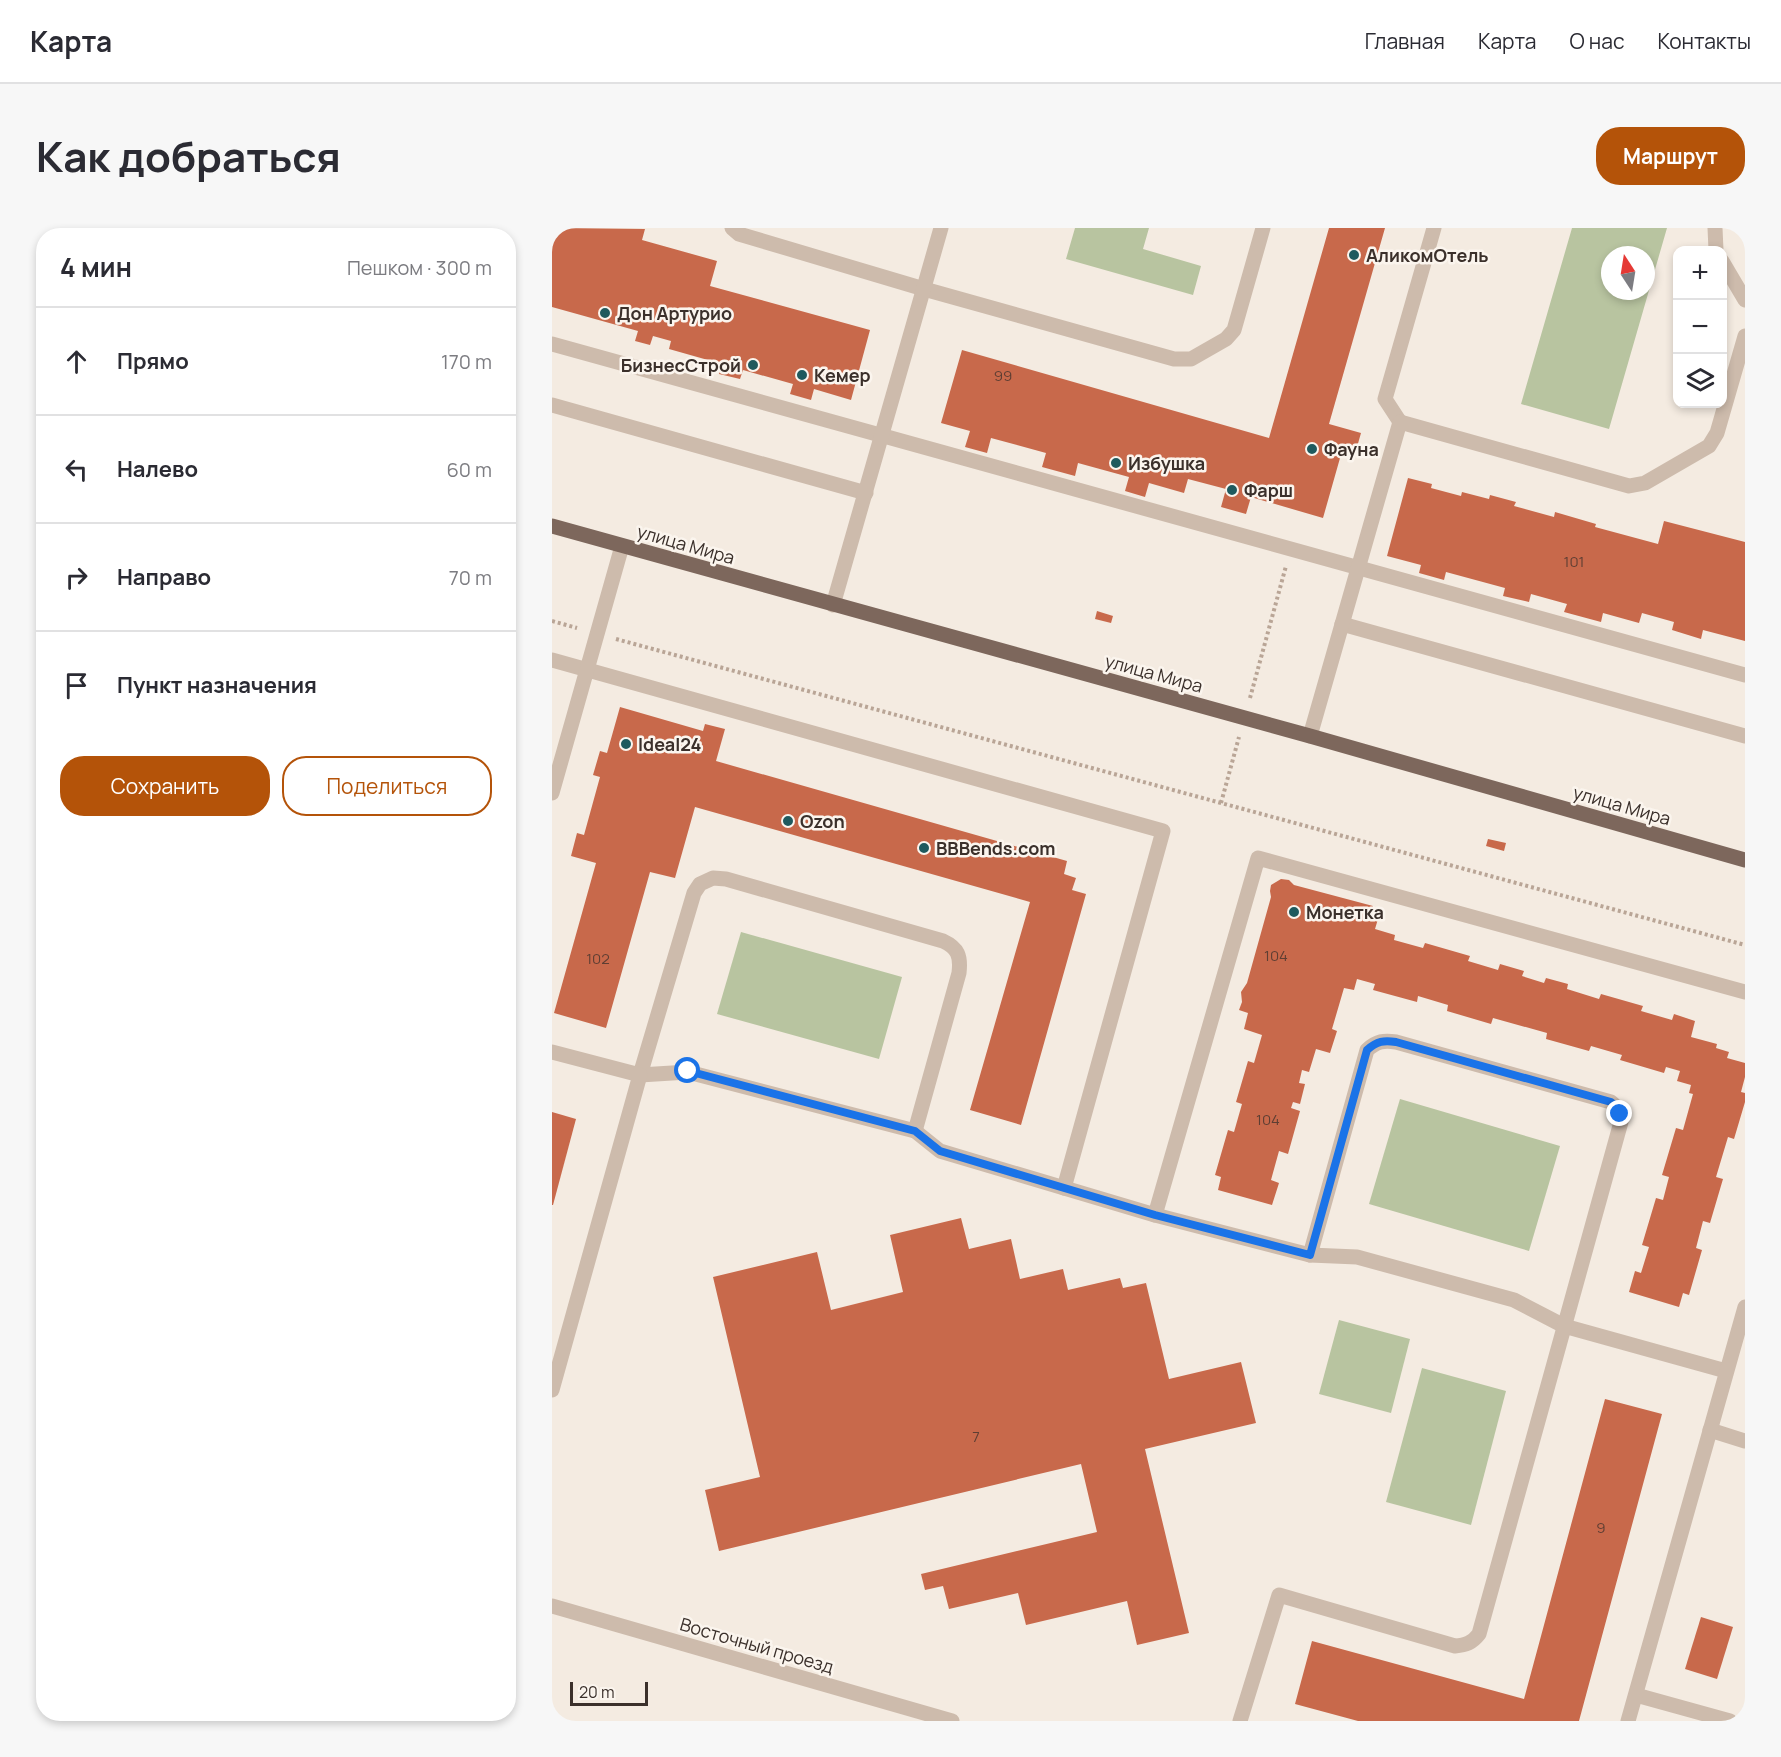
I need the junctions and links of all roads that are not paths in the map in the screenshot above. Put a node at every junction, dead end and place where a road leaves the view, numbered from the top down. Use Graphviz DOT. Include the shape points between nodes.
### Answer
graph roads {
  1 [pos="732,228"];
  2 [pos="941,228"];
  3 [pos="1263,228"];
  4 [pos="1434,228"];
  5 [pos="1715,228"];
  6 [pos="1716,246"];
  7 [pos="1727,269"];
  8 [pos="924,289"];
  9 [pos="1745,300"];
  10 [pos="1745,336"];
  11 [pos="552,344"];
  12 [pos="552,405"];
  13 [pos="1400,422"];
  14 [pos="882,435"];
  15 [pos="866,493"];
  16 [pos="552,526"];
  17 [pos="622,546"];
  18 [pos="1358,567"];
  19 [pos="833,605"];
  20 [pos="1342,624"];
  21 [pos="552,660"];
  22 [pos="587,670"];
  23 [pos="1745,675"];
  24 [pos="1310,736"];
  25 [pos="1745,736"];
  26 [pos="552,793"];
  27 [pos="1745,860"];
  28 [pos="1745,992"];
  29 [pos="552,1052"];
  30 [pos="640,1075"];
  31 [pos="915,1131"];
  32 [pos="1064,1188"];
  33 [pos="1155,1215"];
  34 [pos="1310,1255"];
  35 [pos="1745,1307"];
  36 [pos="1564,1326"];
  37 [pos="1726,1371"];
  38 [pos="552,1390"];
  39 [pos="1710,1430"];
  40 [pos="1745,1441"];
  41 [pos="552,1606"];
  42 [pos="1636,1695"];
  43 [pos="952,1721"];
  44 [pos="1240,1721"];
  45 [pos="1628,1721"];
  46 [pos="1730,1721"];
  1 -- 8 [label="street" via="739,234"];
  2 -- 8 [label="street"];
  3 -- 8 [label="street" via="1234,330 1227,339 1191,359 1174,359"];
  4 -- 13 [label="street" via="1385,399"];
  5 -- 6 [label="street"];
  7 -- 9 [label="street"];
  8 -- 14 [label="street"];
  10 -- 13 [label="street" via="1718,433 1709,446 1645,483 1629,486"];
  11 -- 14 [label="street"];
  12 -- 15 [label="street"];
  13 -- 18 [label="street"];
  14 -- 15 [label="street"];
  14 -- 18 [label="street"];
  15 -- 19 [label="street"];
  16 -- 17 [label="main road, улица Мира"];
  17 -- 19 [label="main road, улица Мира"];
  17 -- 22 [label="street"];
  18 -- 20 [label="street"];
  18 -- 23 [label="street"];
  19 -- 24 [label="main road, улица Мира"];
  20 -- 24 [label="street"];
  20 -- 25 [label="street"];
  21 -- 22 [label="street"];
  22 -- 26 [label="street"];
  22 -- 32 [label="street" via="1162,831"];
  24 -- 27 [label="main road, улица Мира"];
  28 -- 33 [label="street" via="1258,858"];
  29 -- 30 [label="street"];
  30 -- 31 [label="street" via="688,1071"];
  30 -- 31 [label="street" via="694,894 700,884 713,878 726,879 954,946 961,959 959,973"];
  30 -- 38 [label="street"];
  31 -- 32 [label="street" via="940,1151"];
  32 -- 33 [label="street"];
  33 -- 34 [label="street"];
  34 -- 36 [label="street" via="1357,1257 1514,1300"];
  34 -- 36 [label="street" via="1367,1050 1386,1040 1487,1067 1611,1102 1620,1114 1621,1122"];
  35 -- 37 [label="street"];
  36 -- 37 [label="street"];
  36 -- 44 [label="street" via="1479,1634 1464,1646 1455,1646 1279,1595"];
  37 -- 39 [label="street"];
  39 -- 40 [label="street"];
  39 -- 42 [label="street"];
  41 -- 43 [label="street, Восточный проезд"];
  42 -- 45 [label="street"];
  42 -- 46 [label="street"];
}
